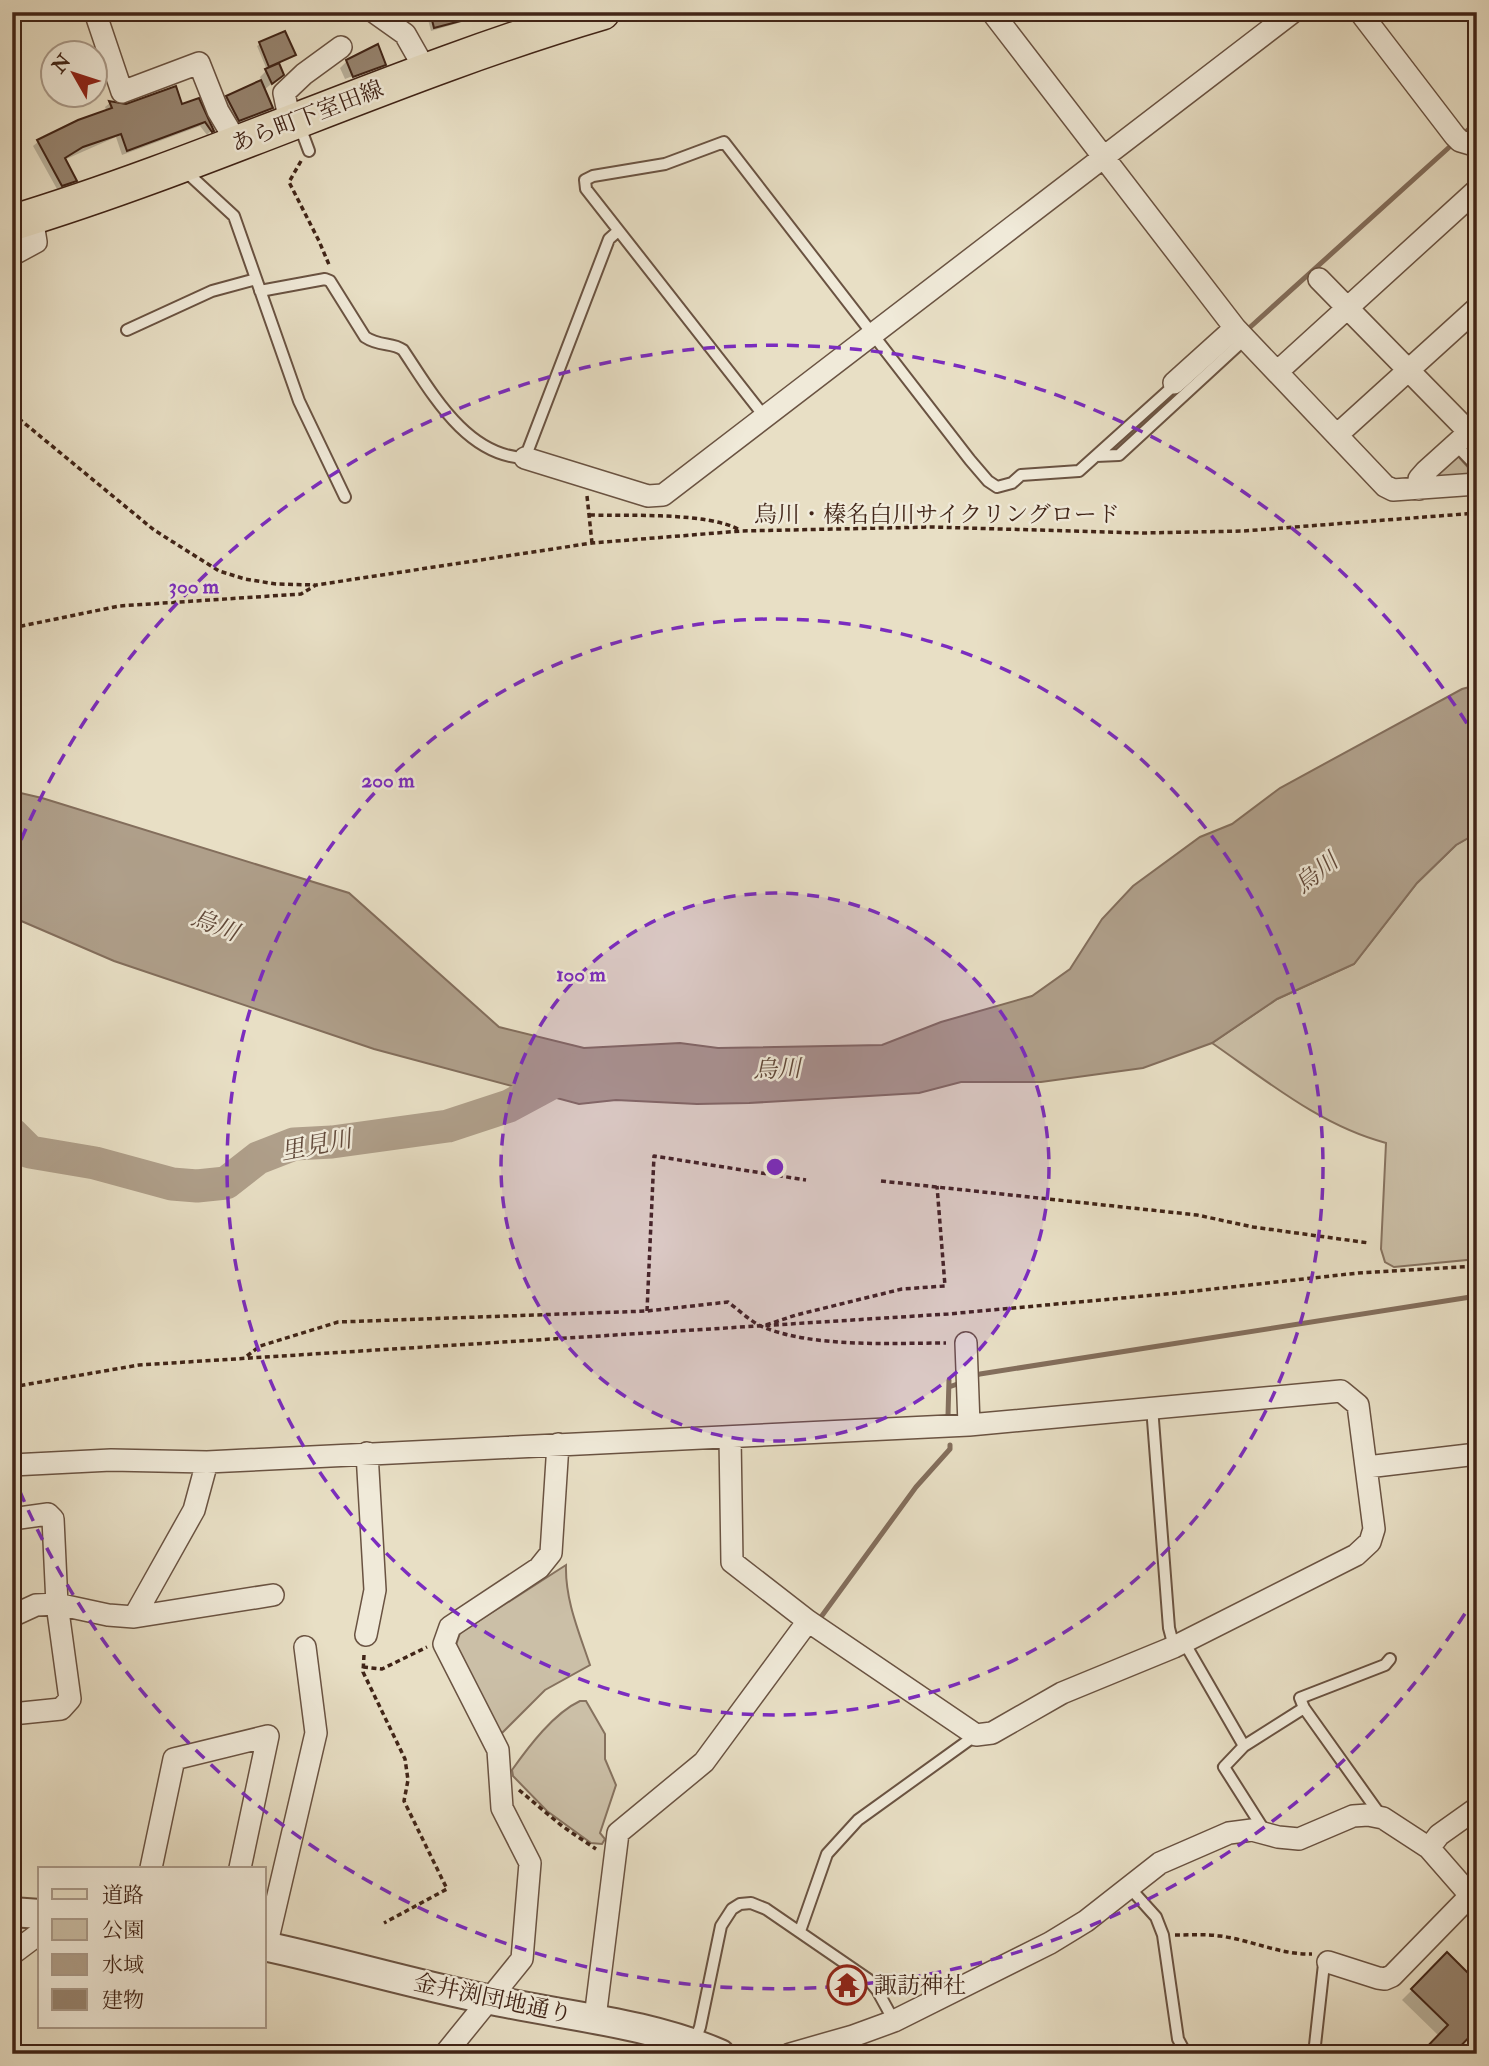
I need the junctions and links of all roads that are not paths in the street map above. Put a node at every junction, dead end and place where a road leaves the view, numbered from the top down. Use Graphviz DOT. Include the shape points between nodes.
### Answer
graph roads {
  1 [pos="95,12"];
  2 [pos="374,12"];
  3 [pos="602,12"];
  4 [pos="992,12"];
  5 [pos="1293,12"];
  6 [pos="1360,12"];
  7 [pos="341,47"];
  8 [pos="426,71"];
  9 [pos="299,130"];
  10 [pos="237,144"];
  11 [pos="1477,146"];
  12 [pos="1103,157"];
  13 [pos="179,165"];
  14 [pos="1477,190"];
  15 [pos="22,220"];
  16 [pos="618,231"];
  17 [pos="12,255"];
  18 [pos="256,279"];
  19 [pos="1319,279"];
  20 [pos="260,291"];
  21 [pos="1348,307"];
  22 [pos="1477,308"];
  23 [pos="127,330"];
  24 [pos="872,334"];
  25 [pos="1240,334"];
  26 [pos="1409,370"];
  27 [pos="1277,372"];
  28 [pos="1174,383"];
  29 [pos="1160,408"];
  30 [pos="764,416"];
  31 [pos="1338,434"];
  32 [pos="1467,434"];
  33 [pos="525,458"];
  34 [pos="1477,467"];
  35 [pos="1477,484"];
  36 [pos="1419,489"];
  37 [pos="345,497"];
  38 [pos="966,1343"];
  39 [pos="1152,1406"];
  40 [pos="969,1425"];
  41 [pos="730,1437"];
  42 [pos="558,1444"];
  43 [pos="367,1453"];
  44 [pos="1477,1454"];
  45 [pos="207,1462"];
  46 [pos="12,1465"];
  47 [pos="1367,1466"];
  48 [pos="12,1518"];
  49 [pos="274,1595"];
  50 [pos="57,1604"];
  51 [pos="12,1616"];
  52 [pos="134,1617"];
  53 [pos="808,1620"];
  54 [pos="366,1635"];
  55 [pos="1179,1644"];
  56 [pos="304,1647"];
  57 [pos="1390,1660"];
  58 [pos="1304,1708"];
  59 [pos="12,1714"];
  60 [pos="976,1735"];
  61 [pos="1244,1746"];
  62 [pos="1477,1808"];
  63 [pos="1382,1818"];
  64 [pos="1266,1833"];
  65 [pos="1429,1849"];
  66 [pos="150,1867"];
  67 [pos="240,1867"];
  68 [pos="1129,1887"];
  69 [pos="1473,1899"];
  70 [pos="12,1912"];
  71 [pos="38,1914"];
  72 [pos="800,1931"];
  73 [pos="38,1934"];
  74 [pos="266,1943"];
  75 [pos="266,1947"];
  76 [pos="12,1954"];
  77 [pos="1328,1962"];
  78 [pos="488,1999"];
  79 [pos="595,2018"];
  80 [pos="894,2021"];
  81 [pos="707,2048"];
  82 [pos="445,2054"];
  83 [pos="790,2054"];
  84 [pos="1186,2054"];
  85 [pos="1314,2054"];
  1 -- 10 [label="street" via="122,92 200,63 218,111"];
  2 -- 8 [label="street" via="405,34"];
  3 -- 8 [label="main road, あら町下室田線"];
  4 -- 12 [label="street"];
  5 -- 12 [label="street"];
  6 -- 11 [label="street" via="1455,136"];
  7 -- 9 [label="street" via="284,93"];
  8 -- 9 [label="main road, あら町下室田線"];
  9 -- 10 [label="main road, あら町下室田線"];
  10 -- 13 [label="main road, あら町下室田線"];
  12 -- 24 [label="street"];
  12 -- 25 [label="street"];
  13 -- 15 [label="main road, あら町下室田線"];
  13 -- 18 [label="lane" via="234,216"];
  14 -- 21 [label="street"];
  15 -- 17 [label="street" via="36,242"];
  16 -- 24 [label="lane" via="586,189 585,180 665,164 724,142"];
  16 -- 30 [label="lane"];
  16 -- 33 [label="lane" via="609,239"];
  18 -- 20 [label="lane"];
  18 -- 23 [label="lane" via="212,291"];
  19 -- 21 [label="street"];
  20 -- 33 [label="lane" via="330,281 365,337 402,350 440,406 471,437 506,458"];
  20 -- 37 [label="lane" via="299,401"];
  21 -- 26 [label="street"];
  21 -- 27 [label="street"];
  22 -- 26 [label="street"];
  24 -- 29 [label="lane" via="970,460 997,487 1021,475 1079,471"];
  24 -- 30 [label="street"];
  25 -- 27 [label="street"];
  25 -- 28 [label="street"];
  25 -- 29 [label="lane"];
  26 -- 31 [label="street"];
  26 -- 32 [label="street"];
  27 -- 31 [label="street"];
  28 -- 29 [label="lane"];
  30 -- 33 [label="street" via="658,497"];
  31 -- 36 [label="street" via="1385,486"];
  32 -- 34 [label="lane"];
  32 -- 36 [label="street" via="1419,479"];
  35 -- 36 [label="street"];
  38 -- 40 [label="street"];
  39 -- 40 [label="street"];
  39 -- 47 [label="street" via="1341,1391 1358,1405"];
  39 -- 55 [label="lane" via="1170,1628"];
  40 -- 41 [label="street"];
  41 -- 42 [label="street"];
  41 -- 53 [label="street" via="732,1562"];
  42 -- 43 [label="street"];
  42 -- 78 [label="street" via="551,1553 539,1568 450,1627 444,1644 498,1750 502,1808 530,1864 522,1959"];
  43 -- 45 [label="street"];
  43 -- 54 [label="street" via="375,1590"];
  44 -- 47 [label="street"];
  45 -- 46 [label="street"];
  45 -- 52 [label="street" via="194,1510"];
  47 -- 55 [label="street" via="1374,1529 1363,1550"];
  48 -- 50 [label="street" via="48,1514 53,1519"];
  49 -- 52 [label="street"];
  50 -- 51 [label="street" via="36,1605"];
  50 -- 52 [label="street"];
  50 -- 59 [label="street" via="70,1699 61,1709"];
  53 -- 60 [label="street"];
  53 -- 79 [label="street" via="704,1762 618,1833"];
  55 -- 60 [label="street" via="1062,1693 992,1733"];
  55 -- 61 [label="lane"];
  56 -- 74 [label="street" via="316,1733"];
  57 -- 58 [label="lane" via="1300,1699"];
  58 -- 61 [label="lane"];
  58 -- 63 [label="lane"];
  60 -- 72 [label="lane" via="846,1832 822,1864"];
  61 -- 64 [label="lane" via="1224,1767"];
  62 -- 65 [label="street" via="1439,1835"];
  63 -- 64 [label="street" via="1353,1816 1299,1839"];
  63 -- 65 [label="street"];
  64 -- 68 [label="street" via="1241,1830 1195,1846 1160,1863"];
  65 -- 69 [label="street"];
  66 -- 67 [label="street" via="174,1759 268,1736"];
  68 -- 80 [label="street" via="1050,1943"];
  68 -- 84 [label="lane" via="1156,1917 1163,1935 1178,2039"];
  69 -- 77 [label="street" via="1392,1976 1378,1978"];
  70 -- 71 [label="street"];
  72 -- 80 [label="lane" via="868,1979"];
  72 -- 81 [label="lane" via="751,1903 732,1909 721,1926 700,2027"];
  73 -- 76 [label="street"];
  75 -- 78 [label="street, 金井渕団地通り"];
  77 -- 85 [label="lane" via="1324,1965"];
  78 -- 79 [label="street, 金井渕団地通り"];
  78 -- 82 [label="street"];
  79 -- 81 [label="street, 金井渕団地通り"];
  80 -- 83 [label="street"];
}
